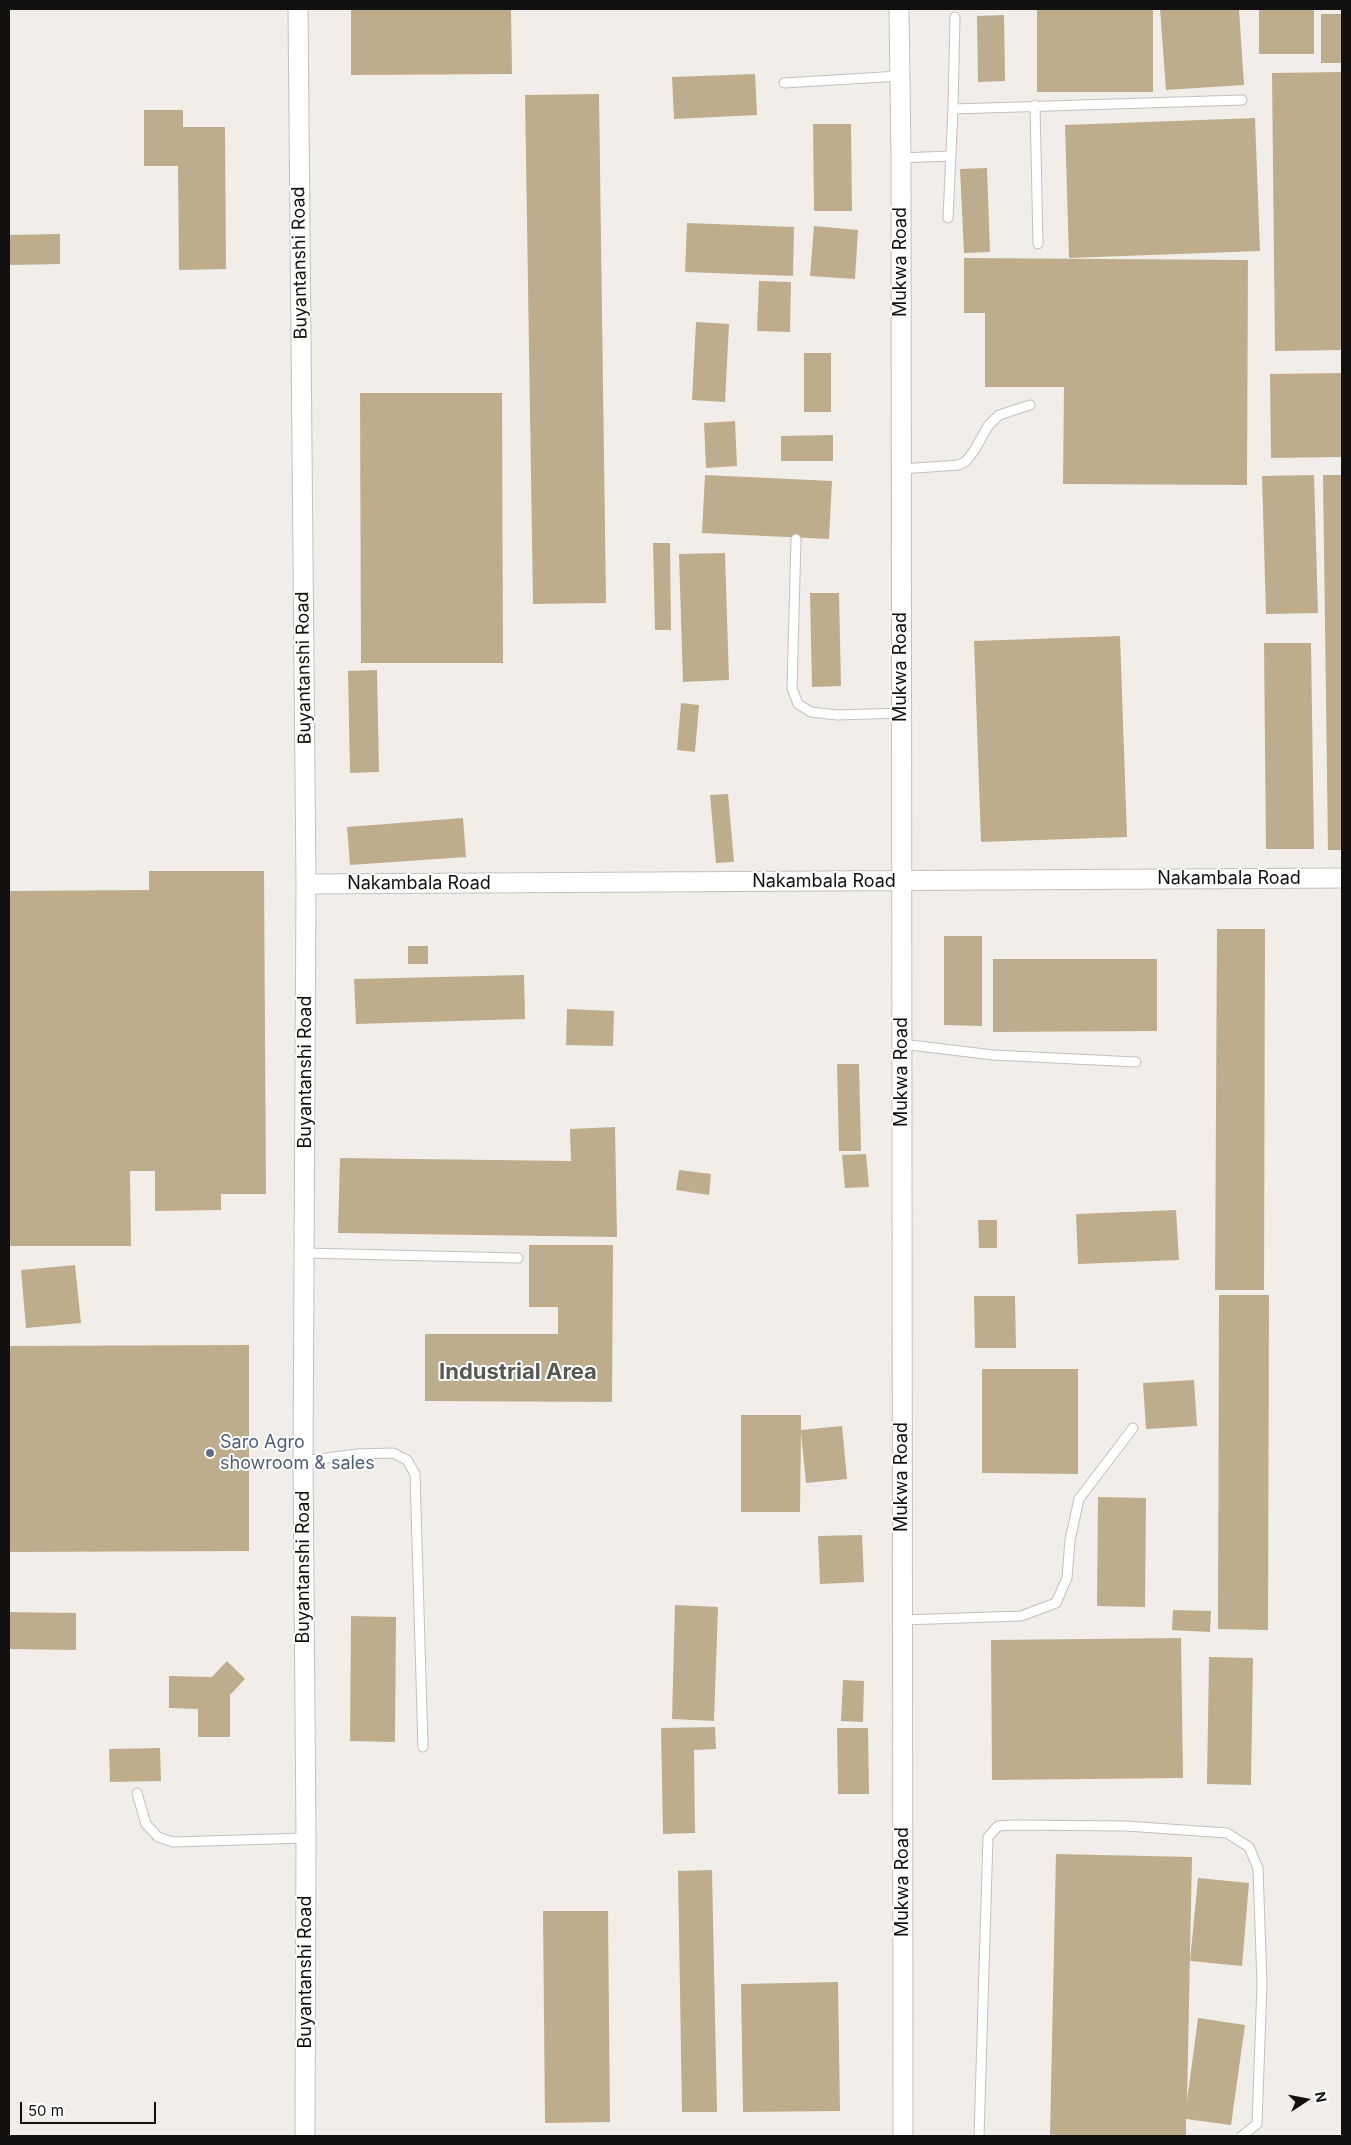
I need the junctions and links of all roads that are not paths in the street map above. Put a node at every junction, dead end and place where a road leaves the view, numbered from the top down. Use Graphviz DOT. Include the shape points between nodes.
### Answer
graph roads {
  1 [pos="298,9"];
  2 [pos="899,9"];
  3 [pos="955,16"];
  4 [pos="900,76"];
  5 [pos="784,83"];
  6 [pos="1242,100"];
  7 [pos="1035,105"];
  8 [pos="952,109"];
  9 [pos="950,156"];
  10 [pos="901,158"];
  11 [pos="948,218"];
  12 [pos="1038,244"];
  13 [pos="1030,405"];
  14 [pos="901,469"];
  15 [pos="796,539"];
  16 [pos="902,713"];
  17 [pos="1342,878"];
  18 [pos="902,881"];
  19 [pos="306,884"];
  20 [pos="902,1044"];
  21 [pos="1136,1062"];
  22 [pos="305,1253"];
  23 [pos="518,1258"];
  24 [pos="1133,1428"];
  25 [pos="303,1461"];
  26 [pos="902,1620"];
  27 [pos="423,1747"];
  28 [pos="137,1793"];
  29 [pos="306,1838"];
  30 [pos="305,2136"];
  31 [pos="903,2136"];
  32 [pos="979,2136"];
  33 [pos="1242,2136"];
  1 -- 19 [label="street, Buyantanshi Road"];
  2 -- 4 [label="street, Mukwa Road"];
  3 -- 8 [label="lane"];
  4 -- 5 [label="lane"];
  4 -- 10 [label="street, Mukwa Road"];
  6 -- 7 [label="lane"];
  7 -- 8 [label="lane"];
  7 -- 12 [label="lane"];
  8 -- 9 [label="lane"];
  9 -- 10 [label="lane"];
  9 -- 11 [label="lane"];
  10 -- 14 [label="street, Mukwa Road"];
  13 -- 14 [label="lane" via="999,416 988,426 974,451 959,465"];
  14 -- 16 [label="street, Mukwa Road"];
  15 -- 16 [label="lane" via="792,688 798,704 811,712 837,715"];
  16 -- 18 [label="street, Mukwa Road"];
  17 -- 18 [label="street, Nakambala Road"];
  18 -- 19 [label="street, Nakambala Road"];
  18 -- 20 [label="street, Mukwa Road"];
  19 -- 22 [label="street, Buyantanshi Road"];
  20 -- 21 [label="lane" via="993,1055"];
  20 -- 26 [label="street, Mukwa Road"];
  22 -- 23 [label="lane"];
  22 -- 25 [label="street, Buyantanshi Road"];
  24 -- 26 [label="lane" via="1079,1499 1070,1540 1067,1578 1056,1603 1021,1616"];
  25 -- 27 [label="lane" via="393,1453 407,1460 415,1474"];
  25 -- 29 [label="street, Buyantanshi Road"];
  26 -- 31 [label="street, Mukwa Road"];
  28 -- 29 [label="lane" via="146,1824 158,1838 173,1842"];
  29 -- 30 [label="street, Buyantanshi Road"];
  32 -- 33 [label="lane" via="988,1836 998,1826 1013,1825 1126,1826 1228,1833 1250,1847 1258,1868 1262,1984 1257,2124"];
}
